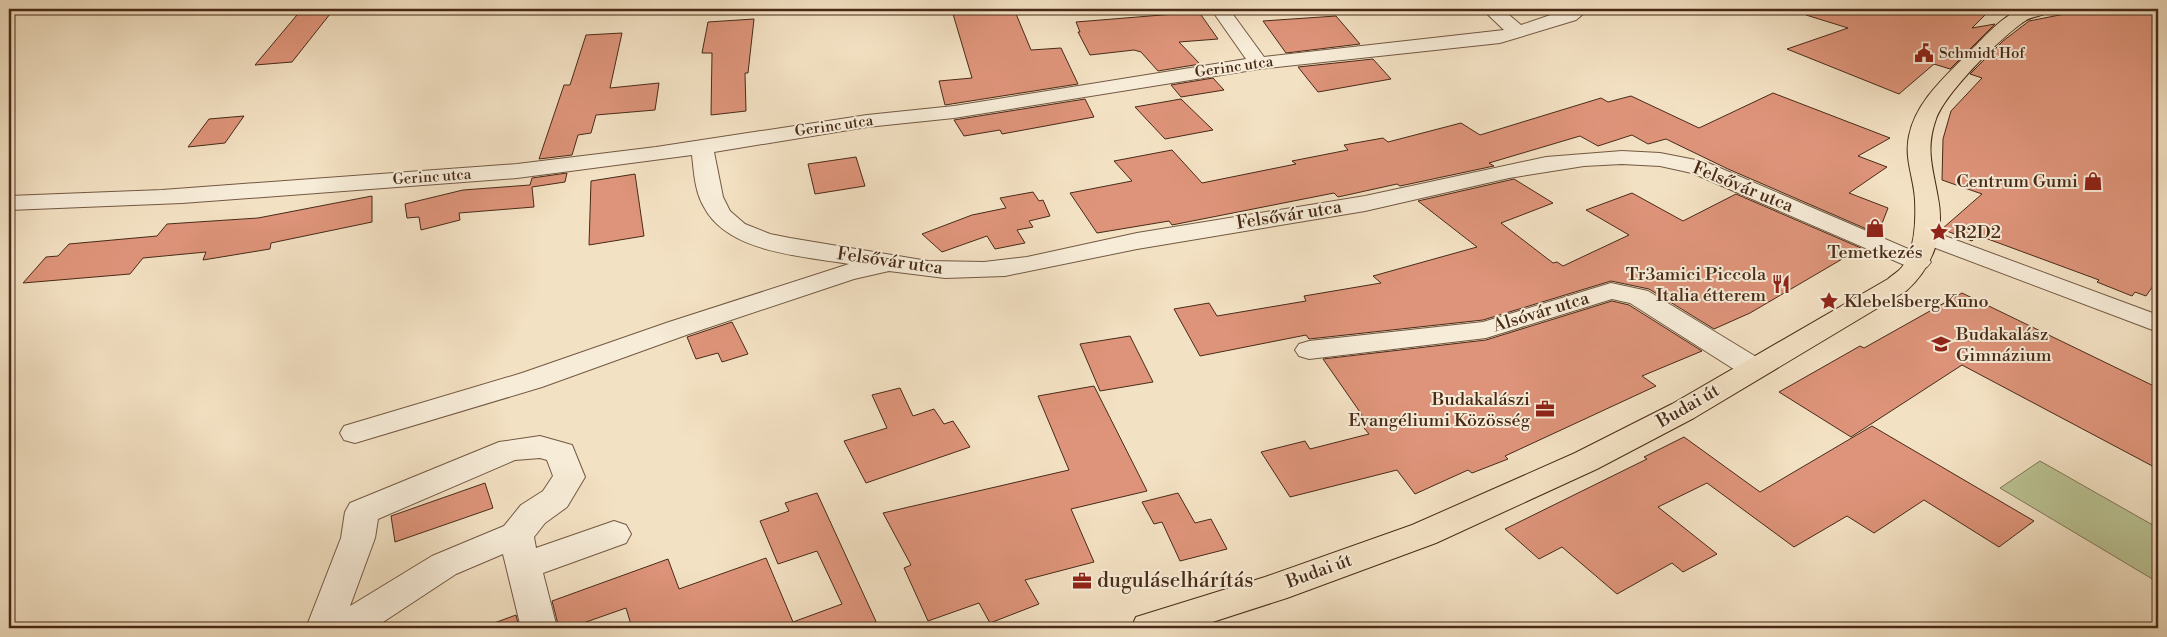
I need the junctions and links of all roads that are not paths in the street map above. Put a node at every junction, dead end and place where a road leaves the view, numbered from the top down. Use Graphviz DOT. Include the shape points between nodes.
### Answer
graph roads {
  1 [pos="1220,9"];
  2 [pos="1491,9"];
  3 [pos="1580,9"];
  4 [pos="2043,9"];
  5 [pos="1506,35"];
  6 [pos="1259,62"];
  7 [pos="702,147"];
  8 [pos="165,196"];
  9 [pos="9,202"];
  10 [pos="1926,236"];
  11 [pos="1918,262"];
  12 [pos="892,265"];
  13 [pos="2154,317"];
  14 [pos="1309,350"];
  15 [pos="1752,368"];
  16 [pos="355,433"];
  17 [pos="614,534"];
  18 [pos="520,550"];
  19 [pos="324,628"];
  20 [pos="342,628"];
  21 [pos="539,628"];
  22 [pos="1154,628"];
  1 -- 6 [label="street"];
  2 -- 5 [label="street" via="1514,28"];
  3 -- 5 [label="street, Gerinc utca" via="1570,16"];
  4 -- 10 [label="main road, Budai út" via="2021,15 2006,26 1941,92 1926,117 1918,158 1927,200"];
  5 -- 6 [label="street, Gerinc utca"];
  6 -- 7 [label="street, Gerinc utca" via="954,112 867,120"];
  7 -- 8 [label="street, Gerinc utca" via="517,171"];
  7 -- 12 [label="street, Felsővár utca" via="714,205 726,222 744,233 769,240"];
  8 -- 8 [label="street, Gerinc utca" via="271,192 362,186 323,188"];
  8 -- 9 [label="street, Gerinc utca"];
  10 -- 11 [label="main road, Budai út"];
  10 -- 13 [label="street"];
  11 -- 12 [label="street, Felsővár utca" via="1698,166 1614,156 1535,166 1394,197 985,270"];
  11 -- 15 [label="main road, Budai út" via="1896,286"];
  12 -- 16 [label="street" via="849,272 532,380"];
  14 -- 15 [label="street, Alsóvár utca" via="1486,330 1616,291 1639,297"];
  15 -- 22 [label="main road, Budai út" via="1683,411 1586,461 1424,534"];
  17 -- 18 [label="street"];
  18 -- 19 [label="street" via="533,514 554,499 569,477 561,453 540,446 510,450 362,512 358,538"];
  18 -- 20 [label="street" via="444,565"];
  18 -- 21 [label="street"];
}
